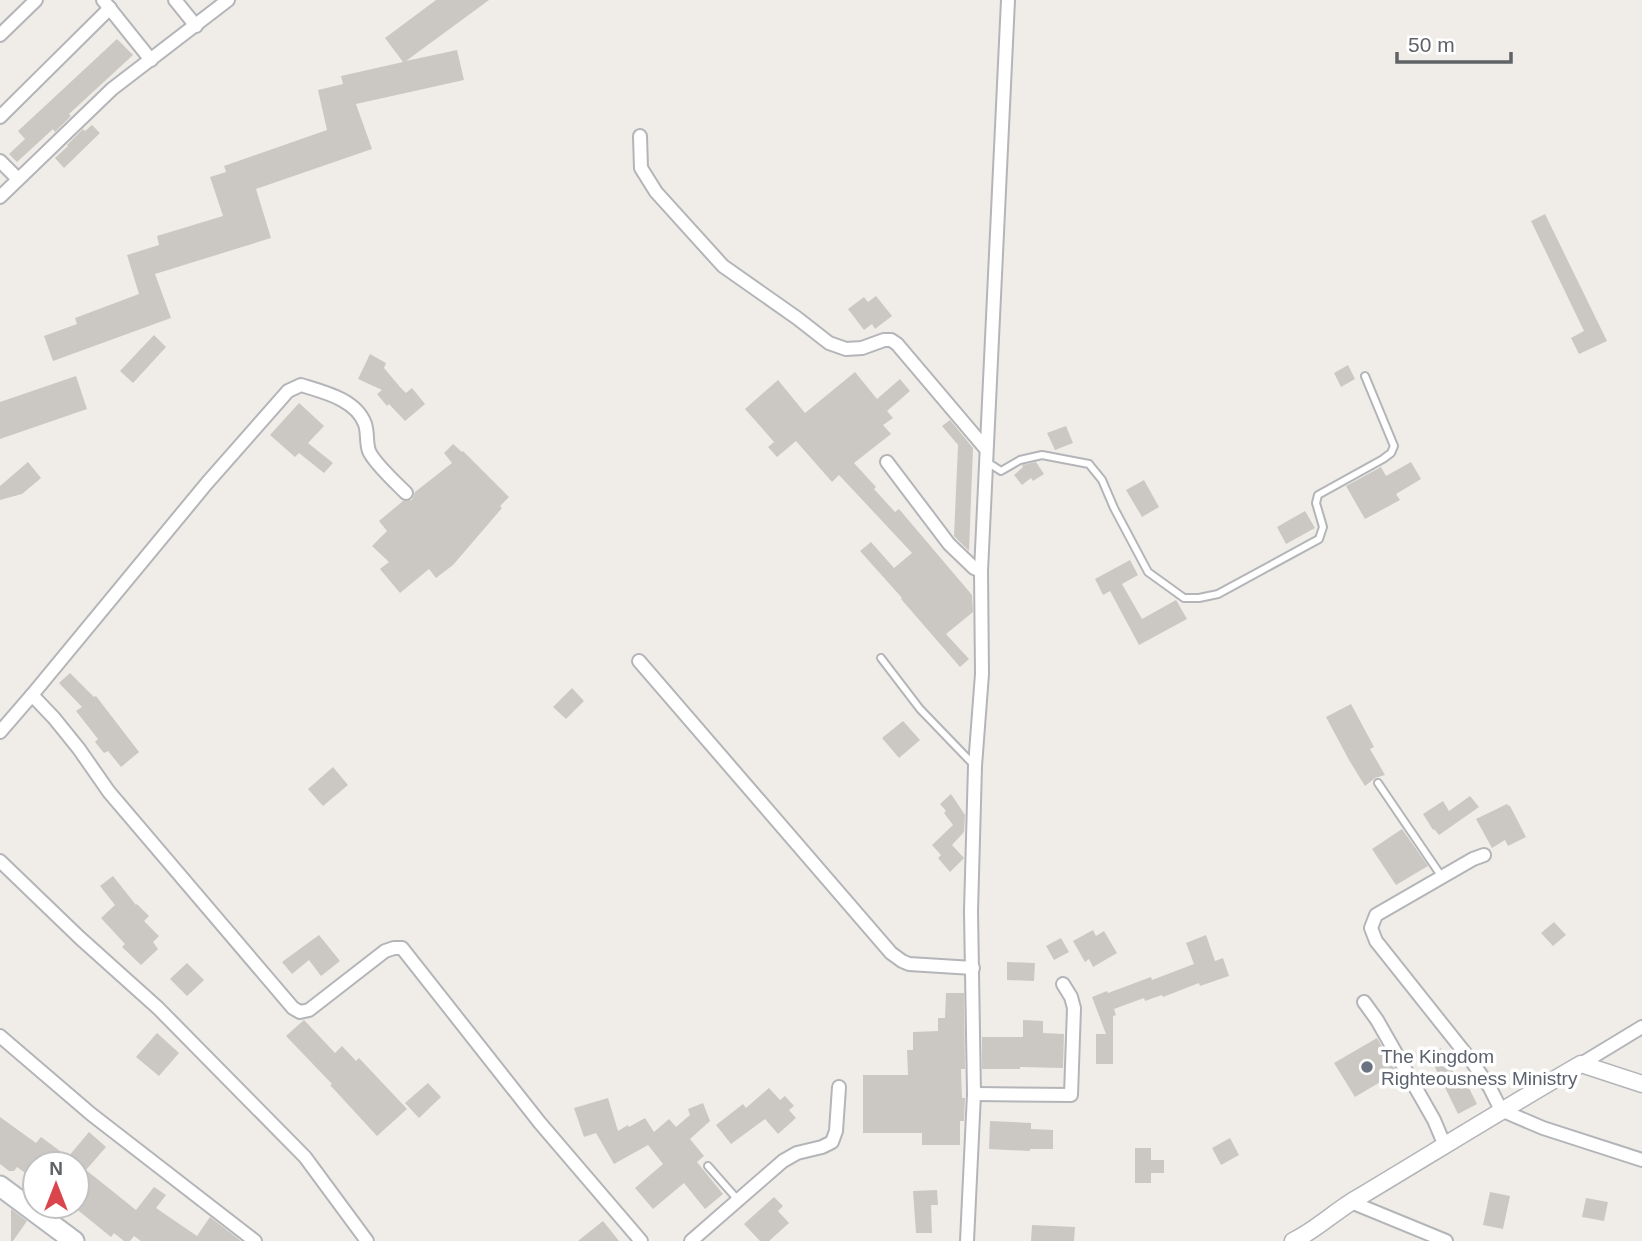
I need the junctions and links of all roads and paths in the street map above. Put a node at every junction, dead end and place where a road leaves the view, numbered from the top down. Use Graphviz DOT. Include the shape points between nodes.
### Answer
graph roads {
  1 [pos="36,0"];
  2 [pos="175,0"];
  3 [pos="228,0"];
  4 [pos="1008,0"];
  5 [pos="107,4"];
  6 [pos="196,26"];
  7 [pos="0,35"];
  8 [pos="151,60"];
  9 [pos="0,117"];
  10 [pos="640,136"];
  11 [pos="0,161"];
  12 [pos="18,179"];
  13 [pos="0,197"];
  14 [pos="1365,376"];
  15 [pos="986,455"];
  16 [pos="887,462"];
  17 [pos="406,493"];
  18 [pos="981,571"];
  19 [pos="881,658"];
  20 [pos="639,661"];
  21 [pos="32,695"];
  22 [pos="0,732"];
  23 [pos="975,766"];
  24 [pos="1378,783"];
  25 [pos="1484,855"];
  26 [pos="0,860"];
  27 [pos="1442,877"];
  28 [pos="973,968"];
  29 [pos="1063,984"];
  30 [pos="1364,1002"];
  31 [pos="1642,1027"];
  32 [pos="0,1036"];
  33 [pos="1581,1064"];
  34 [pos="1642,1084"];
  35 [pos="839,1087"];
  36 [pos="974,1094"];
  37 [pos="1501,1110"];
  38 [pos="1445,1146"];
  39 [pos="1642,1160"];
  40 [pos="708,1166"];
  41 [pos="0,1185"];
  42 [pos="738,1200"];
  43 [pos="1351,1202"];
  44 [pos="74,1241"];
  45 [pos="255,1241"];
  46 [pos="367,1241"];
  47 [pos="641,1241"];
  48 [pos="691,1241"];
  49 [pos="967,1241"];
  50 [pos="1293,1241"];
  51 [pos="1446,1241"];
  1 -- 7 [label="street"];
  2 -- 6 [label="street"];
  3 -- 6 [label="street"];
  4 -- 15 [label="street"];
  5 -- 8 [label="street"];
  5 -- 9 [label="street"];
  6 -- 8 [label="street"];
  8 -- 12 [label="street" via="112,89"];
  10 -- 15 [label="street" via="641,168 656,192 723,266 829,343 846,349 884,340 897,344"];
  11 -- 12 [label="street"];
  12 -- 13 [label="street"];
  14 -- 15 [label="lane" via="1394,446 1391,453 1318,495 1323,527 1319,539 1209,596 1184,598 1148,572 1102,480 1089,464 1042,455 1001,471"];
  15 -- 18 [label="street"];
  16 -- 18 [label="street" via="949,544"];
  17 -- 21 [label="street" via="372,457 365,423 345,401 301,385 288,391"];
  18 -- 23 [label="street" via="982,674"];
  19 -- 23 [label="lane" via="920,709"];
  20 -- 28 [label="street" via="891,953 909,964"];
  21 -- 22 [label="street"];
  21 -- 47 [label="street" via="293,1008 300,1013 309,1010 385,951 402,948 540,1123"];
  23 -- 28 [label="street"];
  24 -- 27 [label="lane"];
  25 -- 27 [label="street"];
  26 -- 46 [label="street" via="158,1008 305,1157"];
  27 -- 37 [label="street" via="1376,915 1371,928 1473,1063"];
  28 -- 36 [label="street"];
  29 -- 36 [label="street" via="1074,1008 1071,1095"];
  30 -- 38 [label="street"];
  31 -- 33 [label="street"];
  32 -- 45 [label="street" via="91,1114"];
  33 -- 34 [label="street"];
  33 -- 37 [label="street"];
  35 -- 42 [label="street" via="832,1142 783,1161"];
  36 -- 49 [label="street"];
  37 -- 38 [label="street"];
  37 -- 39 [label="street"];
  38 -- 43 [label="street"];
  40 -- 42 [label="lane"];
  41 -- 44 [label="main road"];
  42 -- 48 [label="street"];
  43 -- 50 [label="street"];
  43 -- 51 [label="street"];
}
